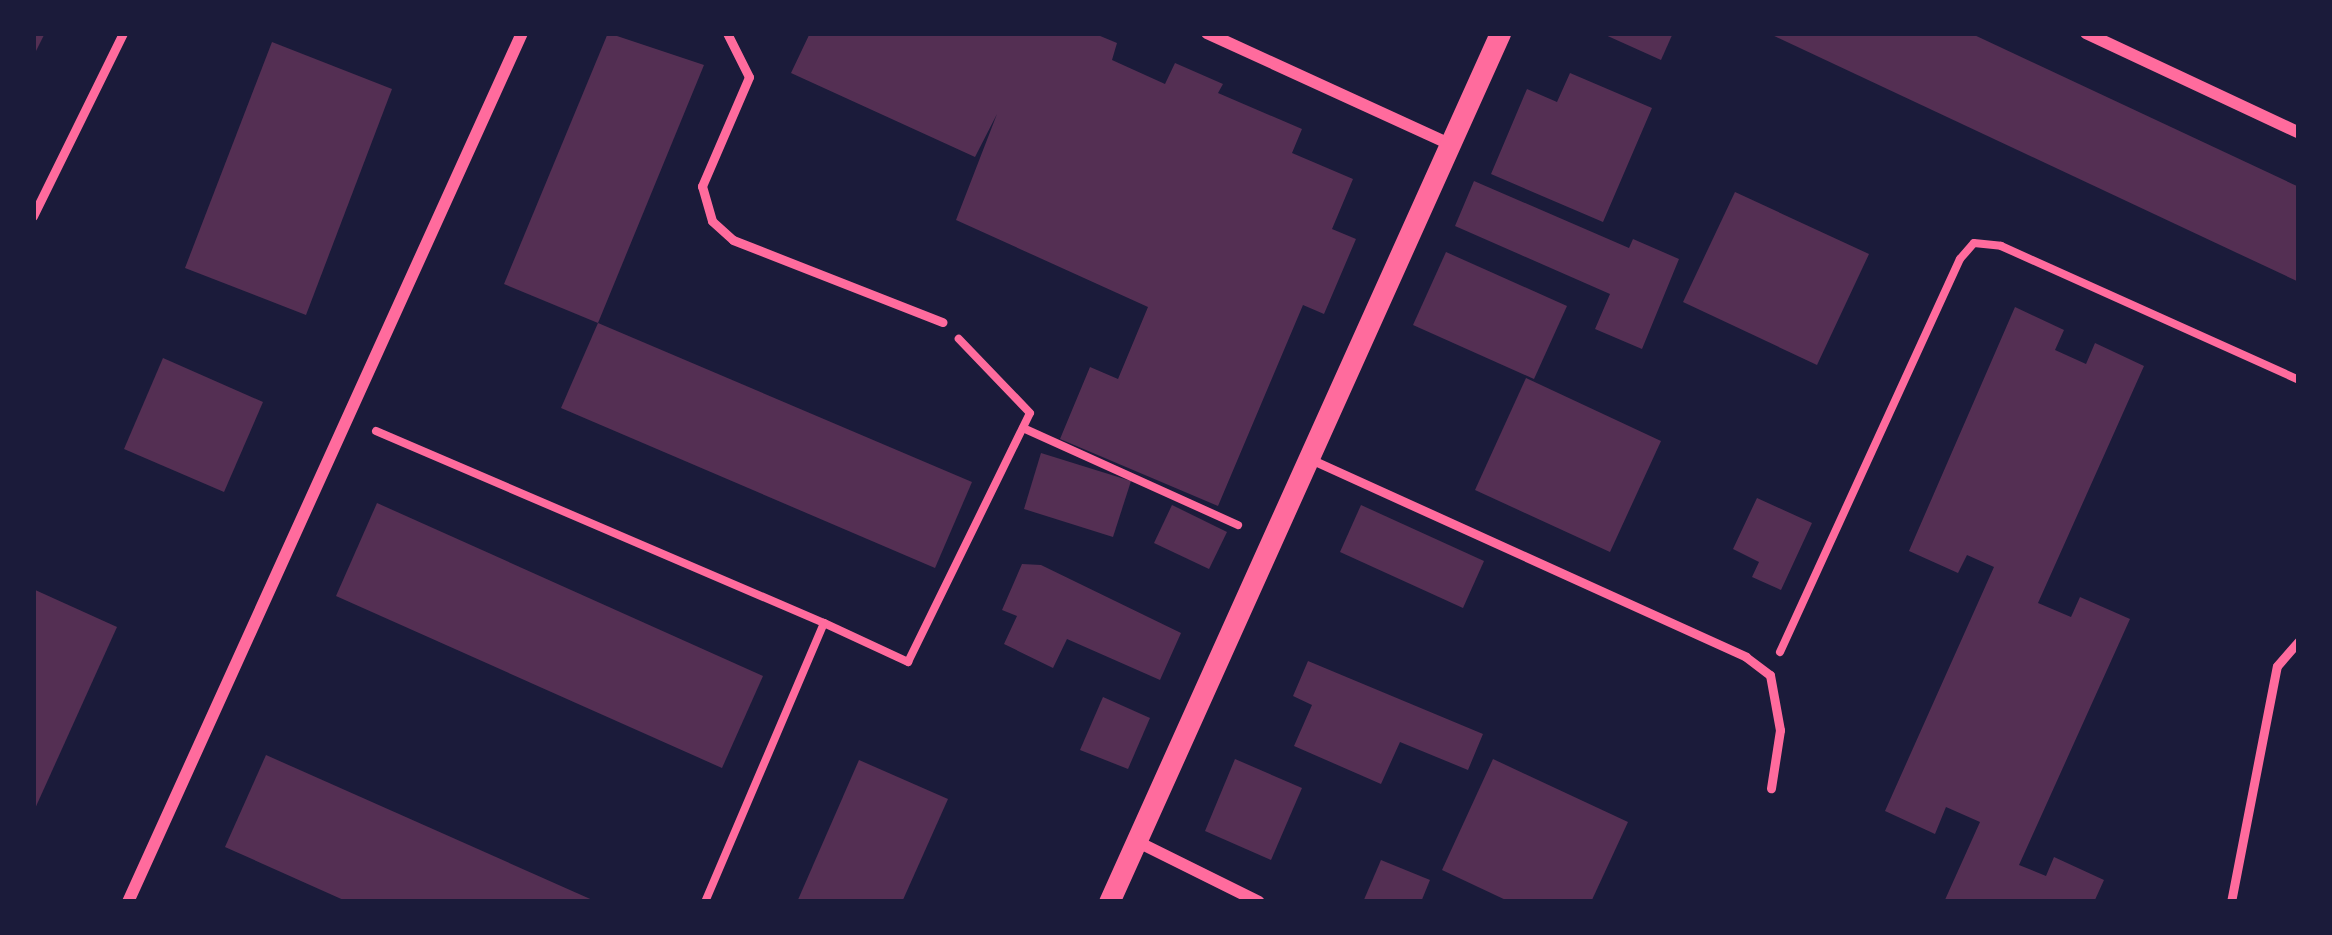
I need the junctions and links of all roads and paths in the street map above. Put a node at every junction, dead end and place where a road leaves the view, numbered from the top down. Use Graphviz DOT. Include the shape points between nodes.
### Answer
graph roads {
  1 [pos="122,33"];
  2 [pos="522,33"];
  3 [pos="727,33"];
  4 [pos="1207,33"];
  5 [pos="1500,33"];
  6 [pos="2086,33"];
  7 [pos="2103,36"];
  8 [pos="2299,133"];
  9 [pos="1447,143"];
  10 [pos="33,216"];
  11 [pos="942,322"];
  12 [pos="2299,380"];
  13 [pos="347,418"];
  14 [pos="1022,428"];
  15 [pos="1303,456"];
  16 [pos="1267,538"];
  17 [pos="824,623"];
  18 [pos="2299,641"];
  19 [pos="1770,675"];
  20 [pos="1772,788"];
  21 [pos="1134,841"];
  22 [pos="128,902"];
  23 [pos="705,902"];
  24 [pos="1108,902"];
  25 [pos="1259,902"];
  26 [pos="2231,902"];
  1 -- 10 [label="lane"];
  2 -- 13 [label="street"];
  3 -- 11 [label="lane" via="749,77 702,186 712,221 733,240"];
  4 -- 9 [label="street"];
  5 -- 9 [label="street"];
  6 -- 7 [label="street"];
  7 -- 8 [label="street"];
  9 -- 15 [label="street"];
  11 -- 14 [label="path" via="1030,413"];
  12 -- 19 [label="path" via="2001,245 1974,243"];
  13 -- 17 [label="path"];
  13 -- 22 [label="street"];
  14 -- 16 [label="path"];
  14 -- 17 [label="path" via="908,662"];
  15 -- 16 [label="street"];
  15 -- 19 [label="lane"];
  16 -- 21 [label="street"];
  17 -- 23 [label="path"];
  18 -- 26 [label="lane" via="2277,666"];
  19 -- 20 [label="lane" via="1780,730"];
  21 -- 24 [label="street"];
  21 -- 25 [label="street"];
}
